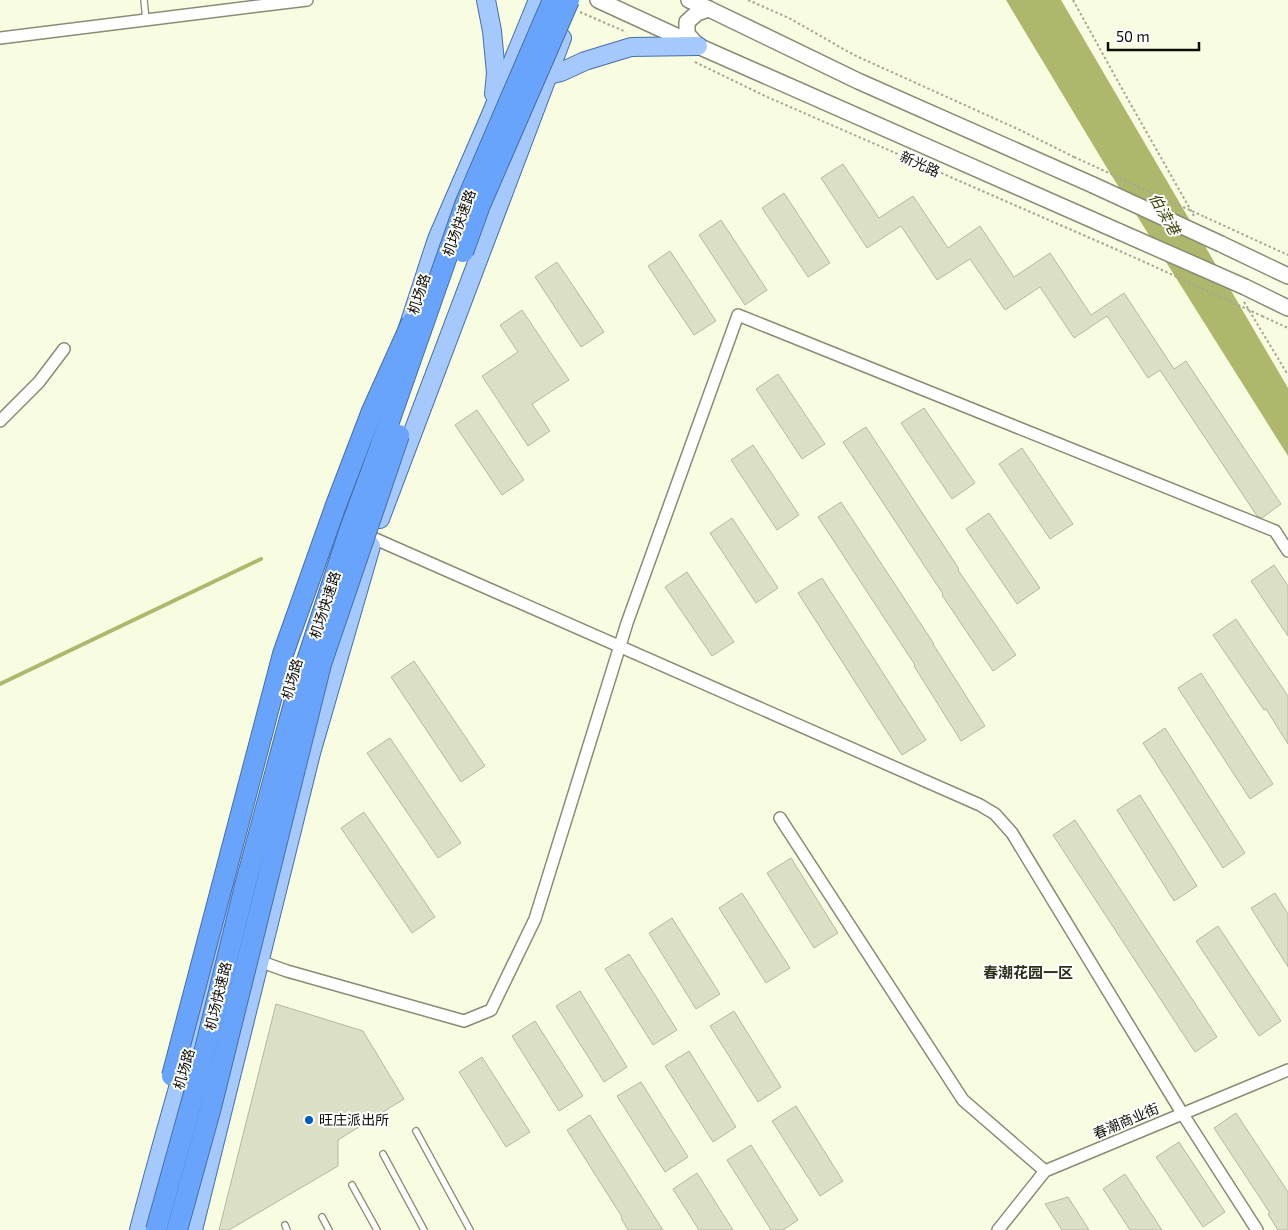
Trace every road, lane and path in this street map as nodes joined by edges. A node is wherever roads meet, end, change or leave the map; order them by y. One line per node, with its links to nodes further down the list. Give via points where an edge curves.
1 (144, 0): 12 (lane)
2 (307, 0): 12 (street)
3 (486, 0): 17 (main road, via 496,73)
4 (538, 0): 17 (main road, 机场路)
5 (553, 0): 18 (highway, 机场快速路, bridge)
6 (598, 0): 15 (main road, 新光路)
7 (689, 0): 11 (main road)
8 (748, 0): 20 (path, bridge, via 789,18 854,56)
9 (1073, 0): 19 (path)
10 (573, 3): 13 (path); 16 (main road); 45 (highway, 机场快速路, bridge, via 480,205 321,664 211,1107)
11 (709, 9): 15 (main road, via 697,13 687,22); 21 (main road, bridge, via 858,81)
12 (146, 20): 14 (street)
13 (630, 33)
14 (0, 38)
15 (693, 52): 16 (main road, via 631,47); 22 (main road, 新光路, bridge, via 1120,232); 24 (path, 新光路, bridge, via 765,96)
16 (548, 75): 29 (main road)
17 (492, 112): 28 (main road, 机场路, via 437,240)
18 (466, 202): 35 (highway, bridge, via 372,411 283,654); 44 (highway, 机场快速路, bridge, via 348,532 298,685)
19 (1198, 223)
20 (1288, 255)
21 (1288, 276)
22 (1243, 293): 23 (main road, 新光路); 26 (path)
23 (1288, 308)
24 (1288, 328)
25 (64, 349): 27 (street, via 39,382)
26 (1288, 375)
27 (0, 421)
28 (342, 525): 29 (street); 40 (main road, 机场路, via 293,674)
29 (373, 538): 31 (street); 33 (main road, via 311,753)
30 (1288, 551): 31 (street, via 1275,531 738,315)
31 (620, 647): 33 (street, via 535,919 491,1010 464,1021); 36 (street, via 995,814 1012,833)
32 (780, 818): 39 (street, via 963,1100)
33 (260, 961): 46 (main road)
34 (1288, 1070): 36 (street, 春潮商业街)
35 (172, 1076): 40 (main road)
36 (1182, 1114): 39 (street, 春潮商业街); 52 (street)
37 (416, 1132): 50 (lane)
38 (383, 1154): 49 (lane)
39 (1045, 1171): 51 (street, 春潮商业街)
40 (152, 1178): 43 (main road, 机场路)
41 (352, 1185): 48 (lane)
42 (322, 1217): 47 (lane)
43 (139, 1230)
44 (156, 1230)
45 (177, 1230)
46 (193, 1230)
47 (329, 1230)
48 (376, 1230)
49 (424, 1230)
50 (469, 1230)
51 (998, 1230)
52 (1257, 1230)

